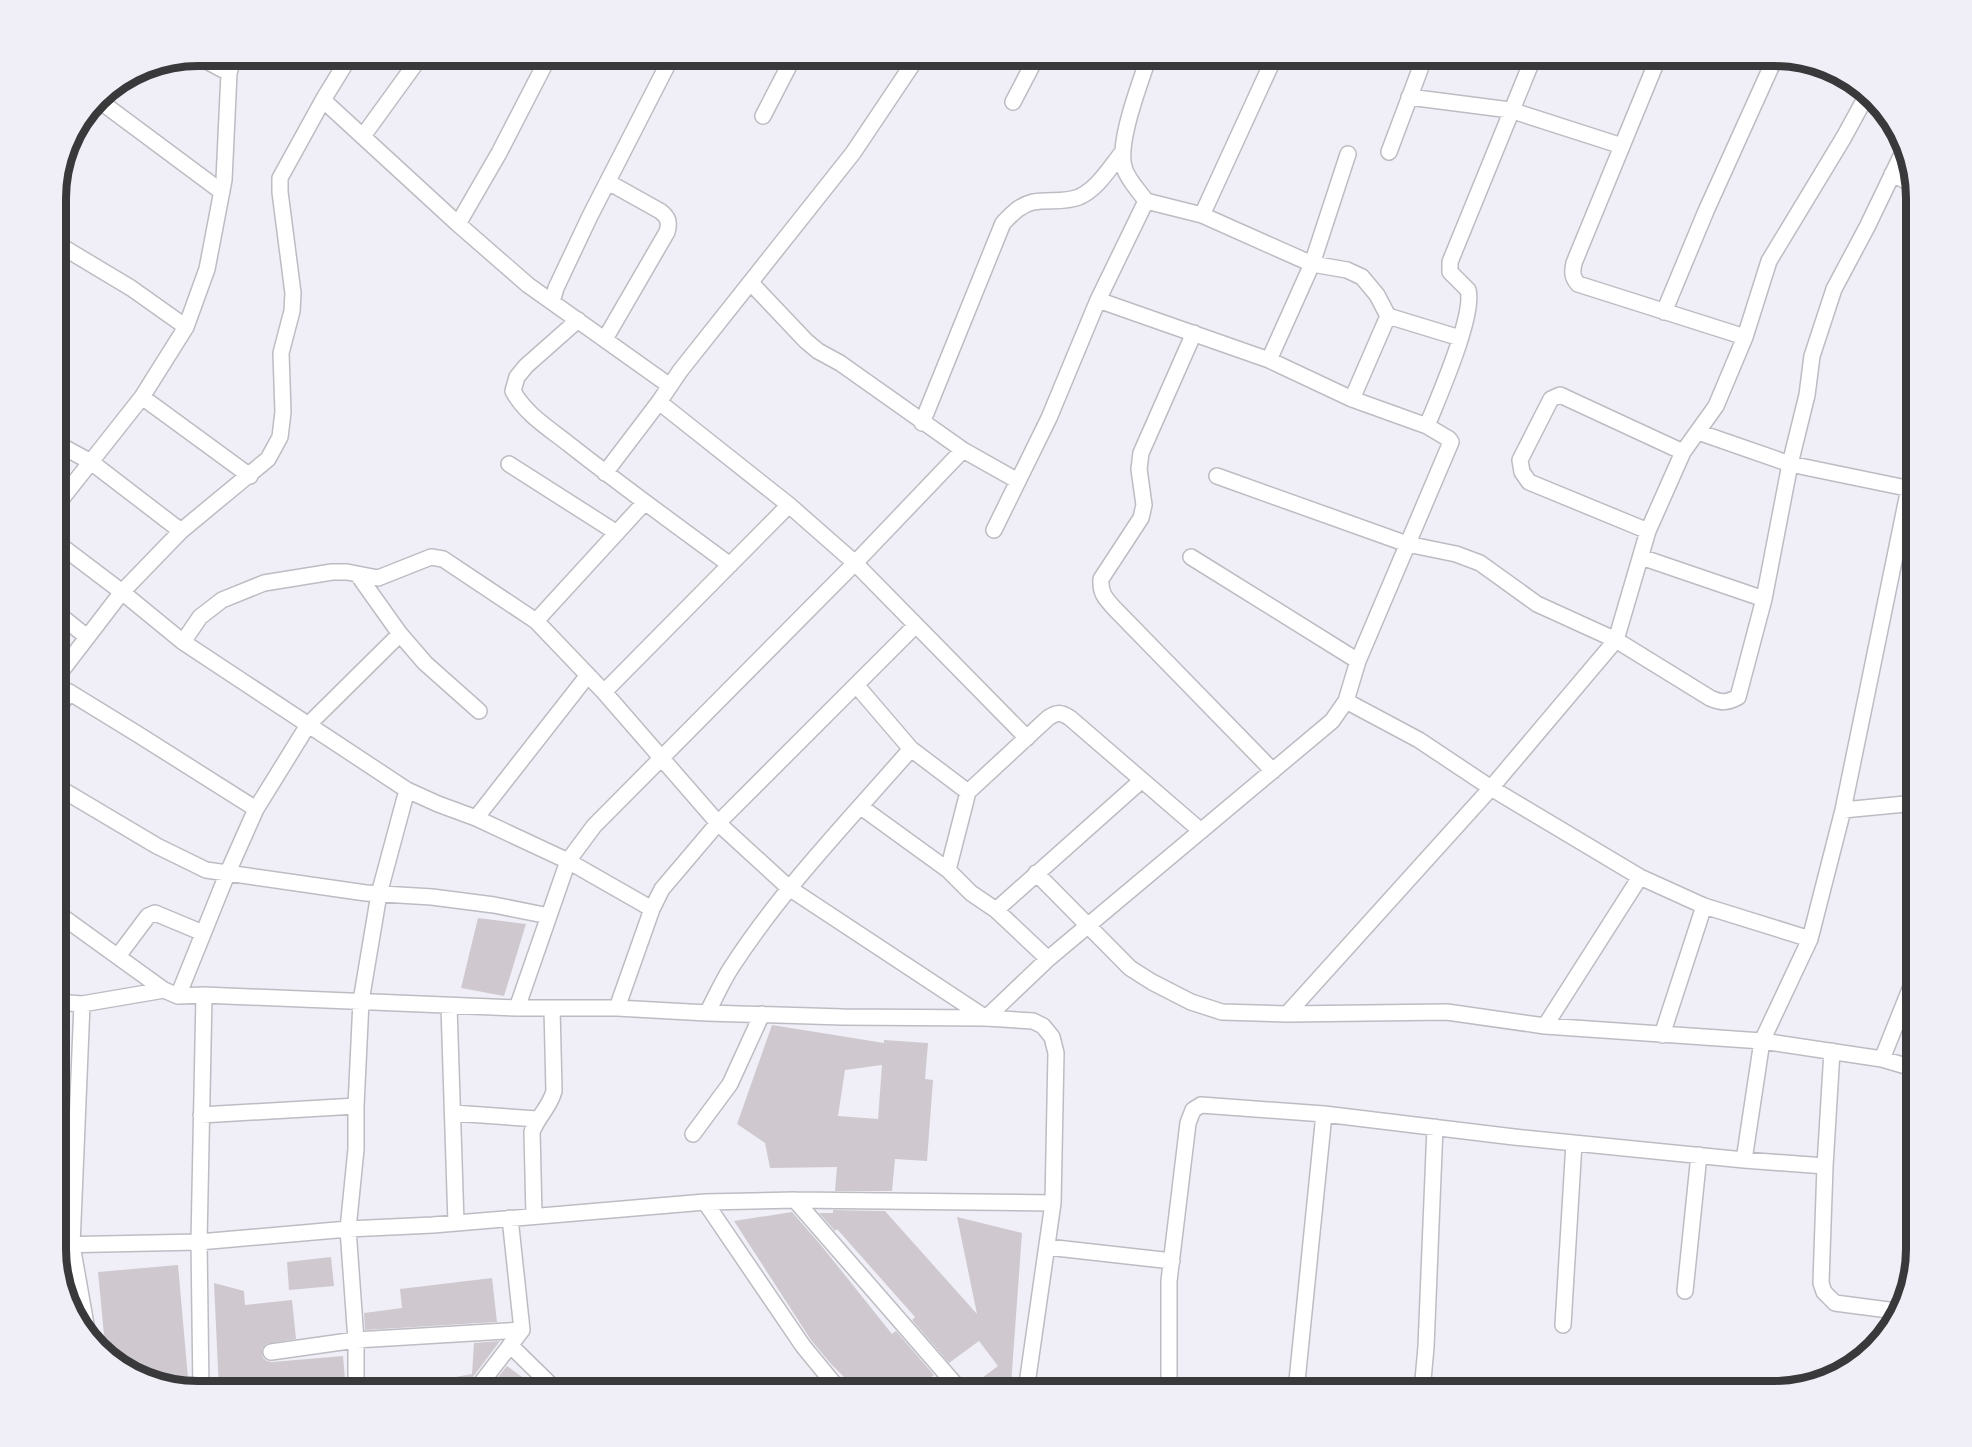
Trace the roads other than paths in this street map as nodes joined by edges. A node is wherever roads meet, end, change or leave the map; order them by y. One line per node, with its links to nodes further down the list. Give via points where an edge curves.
1 (216, 66): 16 (street)
2 (231, 66): 16 (street)
3 (344, 66): 18 (street)
4 (414, 66): 24 (street)
5 (544, 66): 36 (street)
6 (667, 66): 32 (street)
7 (789, 66): 23 (street)
8 (911, 66): 39 (street, via 854,153)
9 (1032, 66): 20 (street)
10 (1146, 66): 27 (street)
11 (1270, 66): 35 (street)
12 (1421, 66): 17 (street)
13 (1530, 66): 22 (street)
14 (1655, 66): 25 (street)
15 (1771, 66): 42 (street)
16 (229, 73): 33 (street)
17 (1409, 97): 22 (street); 26 (street)
18 (323, 100): 24 (street); 65 (street, via 280,178 293,293 281,353 283,412 280,437 268,459)
19 (1863, 101): 47 (street, via 1768,261)
20 (1013, 102)
21 (105, 105): 33 (street)
22 (1510, 110): 25 (street); 48 (street, via 1450,262 1450,272 1470,296)
23 (763, 116)
24 (363, 136): 36 (street)
25 (1622, 146): 42 (street, via 1572,272 1578,284)
26 (1389, 152)
27 (1121, 154): 34 (street, via 1125,170); 55 (street, via 1092,189 1078,197 1034,202 1017,209 1003,223)
28 (1348, 154): 38 (street)
29 (1900, 158): 30 (street)
30 (1892, 174): 31 (street); 63 (street, via 1834,289 1812,356)
31 (1905, 181)
32 (608, 182): 41 (street); 49 (street, via 660,210 669,224)
33 (222, 192): 45 (street, via 207,269)
34 (1146, 201): 35 (street); 40 (street)
35 (1202, 215): 38 (street)
36 (458, 224): 41 (street)
37 (66, 251): 45 (street, via 131,288)
38 (1312, 264): 43 (street, via 1347,270 1362,277); 50 (street)
39 (751, 283): 51 (street); 55 (street, via 812,346)
40 (1098, 300): 46 (street); 67 (street)
41 (552, 302): 44 (street)
42 (1664, 312): 47 (street)
43 (1388, 316): 48 (street); 53 (street)
44 (578, 320): 49 (street); 64 (street, via 526,366 516,377 513,391 532,414)
45 (186, 327): 52 (street)
46 (1194, 333): 50 (street); 105 (street, via 1141,453 1141,518 1101,579 1101,589 1109,603)
47 (1745, 337): 57 (street, via 1716,406)
48 (1460, 338): 56 (street)
49 (605, 339): 51 (street)
50 (1269, 360): 53 (street)
51 (670, 386): 54 (street)
52 (142, 397): 61 (street); 65 (street)
53 (1352, 399): 56 (street)
54 (659, 402): 64 (street); 71 (street)
55 (922, 423): 59 (street)
56 (1427, 426): 77 (street, via 1451,442)
57 (1698, 432): 60 (street); 63 (street)
58 (66, 448): 61 (street)
59 (963, 450): 67 (street); 81 (street)
60 (1683, 452): 75 (street); 75 (street, via 1560,395 1551,399 1520,460 1529,482)
61 (91, 462): 69 (street); 74 (street)
62 (509, 464): 76 (street)
63 (1790, 464): 68 (street); 85 (street)
64 (605, 473): 70 (street)
65 (250, 476): 74 (street)
66 (1217, 476): 77 (street)
67 (1018, 481): 73 (street)
68 (1906, 488)
69 (66, 493)
70 (645, 502): 76 (street); 82 (street)
71 (789, 505): 81 (street); 82 (street)
72 (1906, 521): 114 (street)
73 (994, 530)
74 (181, 531): 84 (street)
75 (1648, 531): 80 (street)
76 (617, 533): 87 (street)
77 (1407, 544): 91 (street, via 1456,554 1480,564 1538,604); 93 (street)
78 (66, 550): 84 (street)
79 (1191, 557): 93 (street)
80 (1641, 557): 85 (street); 91 (street)
81 (855, 563): 88 (street); 104 (street)
82 (730, 565): 98 (street)
83 (358, 575): 87 (street, via 378,578 431,557 443,559); 89 (street); 92 (street, via 332,572 264,583 222,600 200,617)
84 (122, 592): 90 (street); 92 (street)
85 (1764, 599): 91 (street, via 1738,697 1729,702 1710,698)
86 (66, 620): 90 (street)
87 (536, 621): 95 (street)
88 (916, 625): 96 (street); 102 (street)
89 (400, 634): 100 (street, via 425,663); 101 (street)
90 (87, 638): 94 (street)
91 (1616, 640): 107 (street)
92 (183, 642): 101 (street)
93 (1358, 661): 99 (street)
94 (66, 665)
95 (588, 675): 98 (street); 115 (street)
96 (857, 686): 103 (street); 116 (street)
97 (66, 692): 113 (street)
98 (604, 692): 104 (street)
99 (1346, 701): 105 (street, via 1332,721); 107 (street, via 1427,746)
100 (479, 711)
101 (308, 725): 108 (street); 113 (street)
102 (1027, 738): 106 (street, via 1048,718 1062,713); 110 (street)
103 (911, 749): 110 (street); 112 (street)
104 (662, 758): 116 (street); 118 (street, via 594,826)
105 (1273, 771): 117 (street)
106 (1142, 780): 117 (street); 121 (street)
107 (1491, 788): 122 (street); 147 (street)
108 (408, 790): 115 (street); 124 (street)
109 (66, 792): 120 (street, via 157,846 206,870)
110 (968, 792): 119 (street)
111 (1906, 804): 114 (street)
112 (861, 807): 119 (street); 123 (street)
113 (256, 809): 120 (street)
114 (1843, 810): 132 (street)
115 (476, 818): 118 (street)
116 (718, 823): 123 (street); 126 (street, via 662,889)
117 (1202, 831): 130 (street)
118 (568, 861): 126 (street); 128 (street)
119 (948, 870): 127 (street)
120 (228, 872): 124 (street); 131 (street)
121 (1036, 873): 127 (street); 130 (street)
122 (1640, 876): 125 (street); 149 (street)
123 (789, 888): 145 (street, via 729,971); 148 (street)
124 (379, 894): 128 (street, via 494,905); 138 (street)
125 (1704, 906): 132 (street); 150 (street)
126 (652, 909): 144 (street)
127 (996, 910): 134 (street)
128 (549, 916): 142 (street)
129 (66, 919): 133 (street)
130 (1089, 925): 134 (street); 147 (street, via 1130,968 1191,1002 1222,1012)
131 (203, 933): 133 (street, via 155,913 148,916); 135 (street)
132 (1810, 939): 151 (street)
133 (118, 956): 135 (street)
134 (1048, 959): 148 (street)
135 (171, 993): 136 (street); 140 (street)
136 (204, 995): 138 (street); 158 (street)
137 (1906, 1000): 153 (street)
138 (361, 1001): 141 (street); 155 (street)
139 (66, 1003): 140 (street)
140 (82, 1004): 175 (street)
141 (449, 1006): 142 (street); 156 (street)
142 (517, 1008): 143 (street)
143 (552, 1008): 144 (street); 159 (street, via 554,1091 551,1103)
144 (617, 1008): 145 (street)
145 (707, 1013): 146 (street)
146 (762, 1014): 148 (street); 161 (street, via 730,1084)
147 (1287, 1014): 149 (street, via 1447,1012)
148 (986, 1018): 168 (street, via 1033,1021 1052,1037 1056,1053)
149 (1545, 1026): 150 (street)
150 (1662, 1035): 151 (street)
151 (1762, 1041): 152 (street); 164 (street)
152 (1832, 1051): 153 (street); 165 (street)
153 (1881, 1059): 154 (street)
154 (1906, 1066)
155 (356, 1106): 158 (street); 172 (street)
156 (453, 1113): 159 (street); 171 (street)
157 (1324, 1114): 160 (street); 177 (street, via 1201,1105 1193,1110 1188,1123); 194 (street)
158 (201, 1115): 173 (street)
159 (537, 1119): 169 (street, via 532,1132)
160 (1435, 1127): 162 (street); 195 (street)
161 (693, 1134)
162 (1574, 1143): 163 (street); 181 (street)
163 (1699, 1155): 164 (street); 178 (street)
164 (1744, 1160): 165 (street)
165 (1825, 1166): 179 (street, via 1821,1283 1824,1292 1835,1303)
166 (795, 1200): 167 (street); 168 (street); 191 (street)
167 (705, 1202): 169 (street); 190 (street)
168 (1053, 1203): 176 (street)
169 (534, 1216): 170 (street)
170 (510, 1218): 171 (street); 182 (street)
171 (456, 1223): 172 (street)
172 (348, 1228): 173 (street); 183 (street)
173 (199, 1242): 175 (street); 186 (street)
174 (66, 1245): 175 (street)
175 (72, 1245): 180 (street)
176 (1047, 1247): 177 (street); 192 (street)
177 (1172, 1262): 193 (street)
178 (1685, 1291)
179 (1891, 1310)
180 (84, 1316)
181 (1563, 1325)
182 (522, 1330): 183 (street); 184 (street)
183 (356, 1340): 185 (street); 187 (street)
184 (510, 1345): 188 (street); 189 (street)
185 (271, 1352)
186 (201, 1381)
187 (356, 1381)
188 (484, 1381)
189 (546, 1381)
190 (831, 1381)
191 (951, 1381)
192 (1028, 1381)
193 (1169, 1381)
194 (1297, 1381)
195 (1423, 1381)

